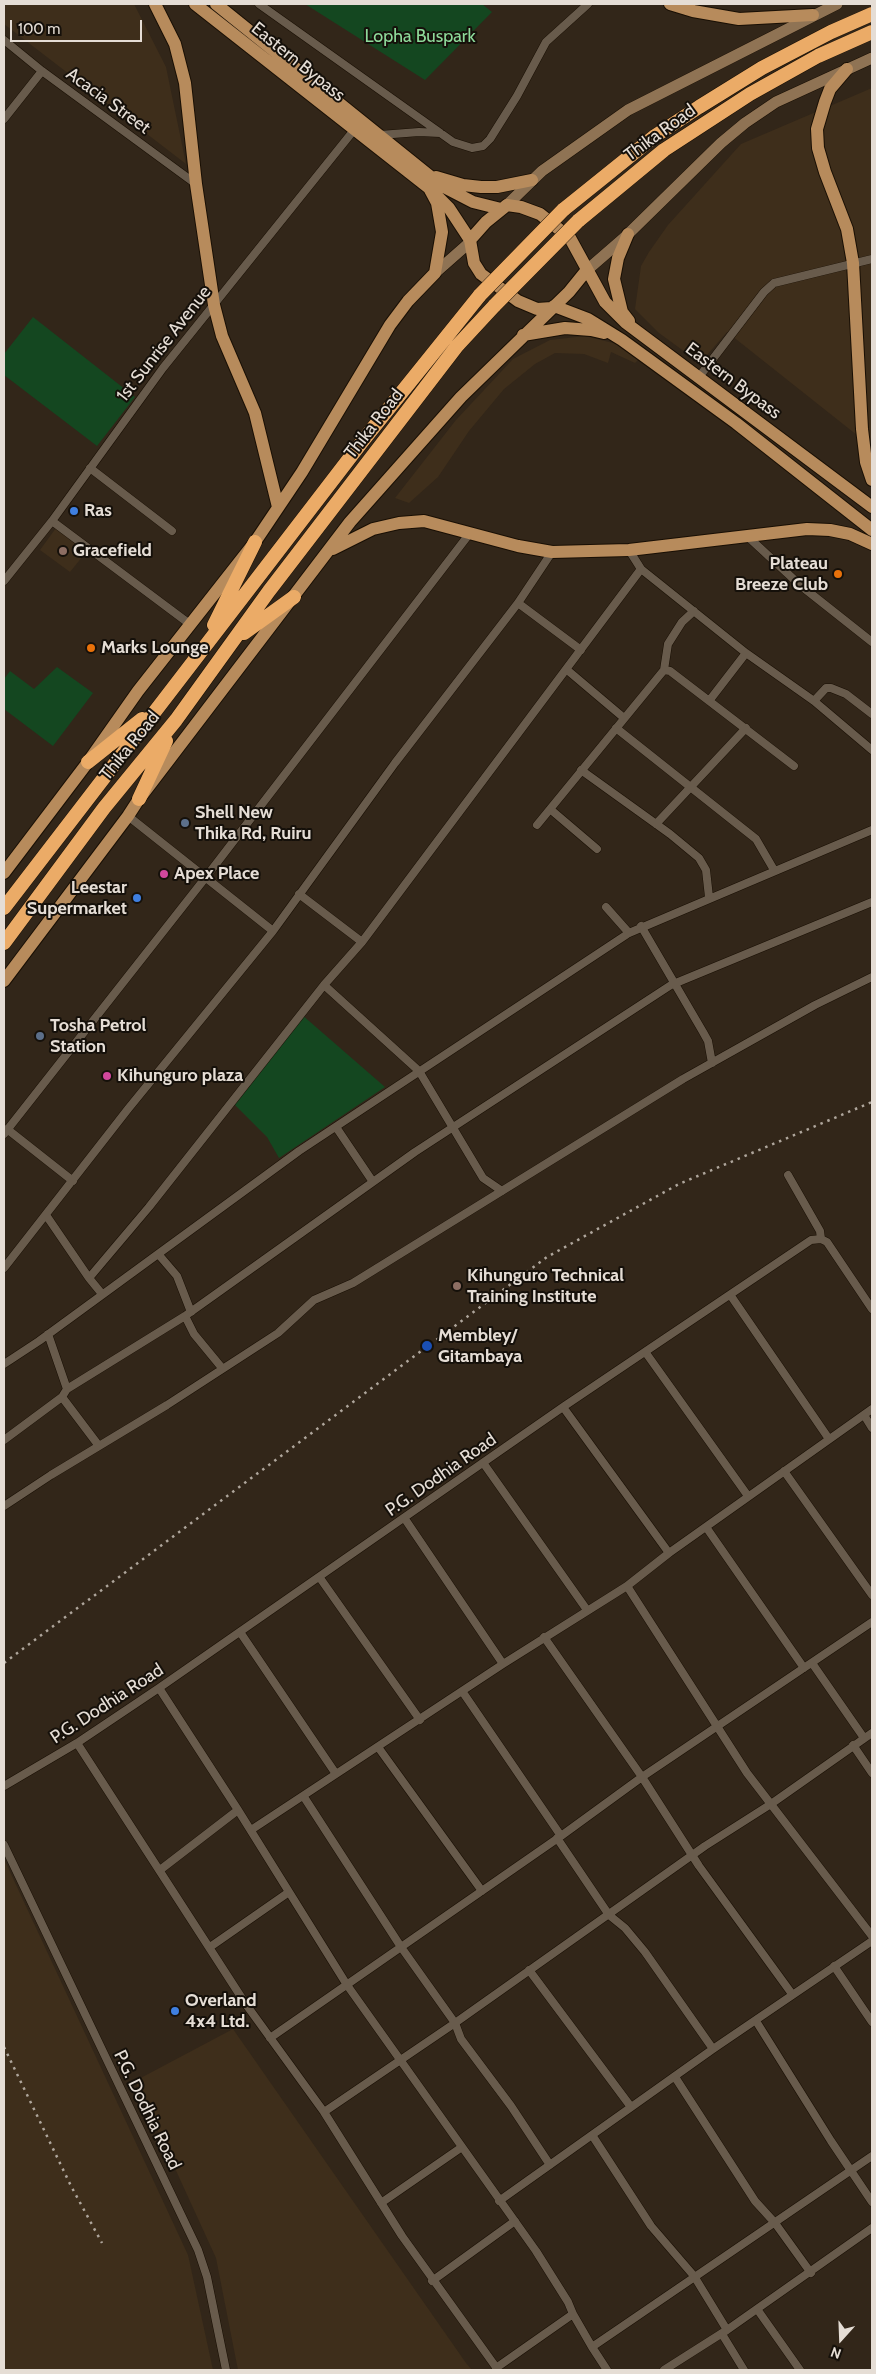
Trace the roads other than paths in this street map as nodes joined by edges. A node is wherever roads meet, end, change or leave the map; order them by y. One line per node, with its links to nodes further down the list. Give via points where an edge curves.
1 (155, 4): 21 (main road, via 175,44 185,83)
2 (195, 4): 16 (main road, Eastern Bypass, via 280,68)
3 (216, 4): 18 (main road, Eastern Bypass)
4 (259, 4): 17 (street)
5 (588, 4): 17 (street, via 546,42 487,143 467,148)
6 (670, 4): 9 (main road, via 739,19)
7 (837, 4): 9 (main road)
8 (872, 14): 58 (highway, Thika Road, bridge, via 779,59 699,107 655,136 563,210 480,295)
9 (813, 15): 20 (main road, via 628,110)
10 (872, 32): 56 (highway, Thika Road, bridge, via 818,56 742,99 664,150 578,221 527,270 458,346 269,591)
11 (4, 40): 14 (street, Acacia Street)
12 (872, 58): 13 (main road)
13 (847, 69): 24 (main road, via 776,102 745,123); 27 (main road, via 830,89 824,102 818,148 847,229)
14 (42, 71): 15 (street); 21 (street, Acacia Street)
15 (4, 119)
16 (354, 130): 22 (main road, Eastern Bypass); 30 (street, 1st Sunrise Avenue)
17 (440, 133): 18 (street)
18 (380, 135): 19 (main road, Eastern Bypass)
19 (426, 174): 20 (main road, via 481,187); 23 (main road, Eastern Bypass, via 461,197)
20 (532, 180): 23 (main road)
21 (196, 184): 30 (main road)
22 (430, 188): 25 (main road, Eastern Bypass, via 449,208); 29 (main road, via 437,202 442,232)
23 (504, 207): 25 (main road); 28 (main road, via 521,207 540,214 570,238)
24 (628, 234): 28 (main road); 32 (main road, via 615,267 615,286 622,312)
25 (469, 242): 29 (main road, Thika Road); 31 (main road, via 474,263 481,274 529,307 544,310)
26 (872, 259): 27 (street)
27 (854, 263): 35 (street, via 774,283); 37 (main road, via 862,429)
28 (586, 271): 31 (main road); 32 (main road, Eastern Bypass, via 605,302)
29 (435, 273): 38 (main road, Thika Road, via 390,325 302,472)
30 (214, 305): 36 (street, 1st Sunrise Avenue, via 162,368); 38 (main road, via 222,336 255,413)
31 (553, 307): 33 (main road); 34 (main road, Eastern Bypass, via 588,319)
32 (637, 331): 35 (main road, Eastern Bypass)
33 (523, 335): 34 (main road, via 578,328); 48 (main road, via 425,436)
34 (617, 337): 41 (main road, Eastern Bypass, via 709,403)
35 (699, 377): 39 (main road, Eastern Bypass)
36 (90, 468): 40 (street, 1st Sunrise Avenue); 42 (street)
37 (872, 480)
38 (278, 506): 45 (main road, Thika Road)
39 (872, 507)
40 (52, 521): 51 (street, 1st Sunrise Avenue); 55 (street)
41 (872, 530)
42 (172, 531)
43 (470, 533): 48 (main road, via 424,522 399,523 361,533); 49 (main road); 85 (street)
44 (746, 535): 46 (main road, via 830,530 850,534); 47 (main road); 57 (street, via 800,585)
45 (255, 542): 55 (main road, Thika Road); 58 (highway)
46 (872, 544)
47 (629, 550): 49 (main road); 50 (street)
48 (329, 551): 52 (main road)
49 (552, 552): 53 (street)
50 (641, 570): 54 (street); 59 (street)
51 (4, 581)
52 (294, 597): 56 (highway); 76 (main road)
53 (518, 603): 59 (street); 86 (street)
54 (694, 611): 60 (street); 62 (street, via 682,622 668,644)
55 (192, 625): 72 (main road, Thika Road, via 138,691)
56 (236, 639): 68 (highway, Thika Road)
57 (872, 642)
58 (205, 646): 65 (highway, Thika Road)
59 (580, 650): 61 (street)
60 (746, 653): 63 (street); 64 (street)
61 (566, 670): 67 (street); 94 (street)
62 (664, 670): 63 (street, via 670,671); 67 (street)
63 (709, 701): 70 (street)
64 (814, 701): 66 (street, via 826,688 831,688 846,694); 71 (street)
65 (159, 706): 72 (highway); 90 (highway, Thika Road)
66 (872, 714)
67 (624, 718): 69 (street)
68 (176, 720): 76 (highway); 95 (highway, Thika Road, via 104,808)
69 (616, 728): 74 (street); 75 (street)
70 (746, 728): 73 (street); 75 (street)
71 (872, 750)
72 (88, 762): 84 (main road, Thika Road)
73 (794, 766)
74 (581, 770): 77 (street); 79 (street)
75 (691, 787): 79 (street); 83 (street, via 756,839)
76 (139, 799): 78 (main road)
77 (550, 809): 80 (street); 82 (street)
78 (128, 816): 85 (street); 97 (main road)
79 (656, 824): 87 (street, via 699,858 706,870)
80 (537, 825)
81 (872, 830): 83 (street)
82 (597, 849)
83 (774, 870): 87 (street)
84 (4, 873)
85 (206, 877): 92 (street); 104 (street)
86 (299, 894): 92 (street); 94 (street)
87 (709, 898): 91 (street)
88 (872, 902): 98 (street)
89 (606, 907): 93 (street)
90 (4, 908)
91 (641, 926): 93 (street); 98 (street)
92 (273, 931): 106 (street)
93 (629, 932): 101 (street)
94 (362, 942): 99 (street)
95 (4, 943)
96 (872, 977): 100 (street)
97 (4, 981)
98 (674, 984): 100 (street, via 708,1041); 103 (street)
99 (324, 985): 101 (street); 113 (street)
100 (712, 1063): 108 (street, via 633,1108)
101 (419, 1071): 102 (street); 103 (street)
102 (336, 1127): 107 (street); 111 (street, via 250,1185)
103 (452, 1128): 107 (street); 108 (street, via 483,1178)
104 (6, 1132): 106 (street)
105 (788, 1174): 110 (street, via 820,1231)
106 (72, 1181): 109 (street)
107 (373, 1182): 117 (street)
108 (502, 1191): 121 (street, via 353,1283 314,1300 278,1332)
109 (46, 1215): 112 (street); 113 (street)
110 (820, 1239): 115 (street, P.G. Dodhia Road, via 811,1240); 116 (street, via 827,1242)
111 (159, 1255): 114 (street); 117 (street, via 177,1276)
112 (4, 1268)
113 (89, 1278): 114 (street)
114 (102, 1294): 118 (street)
115 (731, 1296): 119 (street, P.G. Dodhia Road); 128 (street)
116 (872, 1309)
117 (188, 1314): 121 (street, via 194,1334); 122 (street)
118 (48, 1334): 120 (street); 122 (street)
119 (646, 1353): 124 (street, P.G. Dodhia Road); 133 (street)
120 (4, 1364)
121 (222, 1368): 130 (street)
122 (67, 1389): 123 (street)
123 (62, 1397): 129 (street); 130 (street)
124 (563, 1407): 131 (street, P.G. Dodhia Road); 137 (street)
125 (872, 1409): 126 (street)
126 (864, 1415): 127 (street); 128 (street)
127 (872, 1428)
128 (829, 1439): 132 (street)
129 (4, 1440)
130 (98, 1446): 134 (street)
131 (484, 1464): 135 (street, P.G. Dodhia Road); 141 (street)
132 (784, 1471): 133 (street); 140 (street)
133 (748, 1496): 136 (street)
134 (4, 1506)
135 (405, 1519): 138 (street, P.G. Dodhia Road); 145 (street)
136 (706, 1527): 137 (street); 147 (street)
137 (668, 1554): 139 (street)
138 (320, 1578): 143 (street, P.G. Dodhia Road); 150 (street)
139 (627, 1586): 141 (street); 151 (street)
140 (872, 1595)
141 (587, 1610): 144 (street)
142 (872, 1622): 146 (street)
143 (240, 1632): 148 (street, P.G. Dodhia Road); 157 (street)
144 (544, 1638): 145 (street); 159 (street)
145 (503, 1664): 149 (street)
146 (812, 1664): 147 (street); 153 (street)
147 (804, 1668): 151 (street)
148 (159, 1688): 154 (street, P.G. Dodhia Road); 163 (street)
149 (462, 1691): 150 (street); 165 (street)
150 (420, 1720): 156 (street)
151 (718, 1727): 159 (street); 162 (street)
152 (872, 1733): 153 (street)
153 (864, 1738): 155 (street)
154 (77, 1743): 160 (street, P.G. Dodhia Road); 168 (street)
155 (853, 1746): 158 (street); 162 (street)
156 (378, 1747): 157 (street); 169 (street)
157 (336, 1774): 161 (street)
158 (872, 1774)
159 (642, 1777): 165 (street); 167 (street)
160 (4, 1786)
161 (304, 1797): 164 (street); 175 (street)
162 (771, 1804): 167 (street); 172 (street)
163 (238, 1810): 164 (street); 168 (street)
164 (251, 1830): 170 (street)
165 (559, 1837): 169 (street); 171 (street)
166 (4, 1845): 208 (street, P.G. Dodhia Road, via 198,2250)
167 (693, 1855): 171 (street); 179 (street)
168 (160, 1870): 174 (street)
169 (482, 1891): 175 (street)
170 (289, 1892): 174 (street); 178 (street)
171 (610, 1915): 177 (street); 184 (street, via 645,1952)
172 (872, 1936)
173 (872, 1941): 176 (street)
174 (210, 1947): 183 (street)
175 (402, 1947): 178 (street); 182 (street)
176 (834, 1966): 179 (street); 181 (street)
177 (529, 1970): 182 (street); 187 (street)
178 (347, 1985): 183 (street); 185 (street)
179 (792, 1994): 180 (street)
180 (756, 2021): 184 (street); 193 (street)
181 (872, 2022)
182 (455, 2023): 185 (street); 192 (street, via 461,2039)
183 (270, 2038): 188 (street)
184 (713, 2049): 186 (street)
185 (401, 2059): 188 (street); 190 (street)
186 (674, 2078): 187 (street); 198 (street)
187 (632, 2107): 189 (street)
188 (324, 2112): 196 (street)
189 (592, 2135): 192 (street); 201 (street, via 651,2226)
190 (462, 2147): 194 (street); 196 (street)
191 (872, 2156): 193 (street)
192 (550, 2165): 194 (street)
193 (850, 2170): 195 (street); 198 (street)
194 (499, 2201): 197 (street)
195 (872, 2202)
196 (381, 2203): 202 (street)
197 (514, 2221): 202 (street); 204 (street, via 561,2288)
198 (774, 2223): 200 (street); 201 (street)
199 (872, 2228): 200 (street)
200 (811, 2273): 203 (street)
201 (694, 2276): 205 (street); 206 (street)
202 (432, 2281): 207 (street)
203 (758, 2309): 205 (street); 212 (street)
204 (573, 2314): 206 (street); 207 (street)
205 (724, 2332): 210 (street); 211 (street)
206 (592, 2347): 209 (street)
207 (497, 2369)
208 (226, 2370)
209 (607, 2370)
210 (664, 2370)
211 (744, 2370)
212 (800, 2370)

